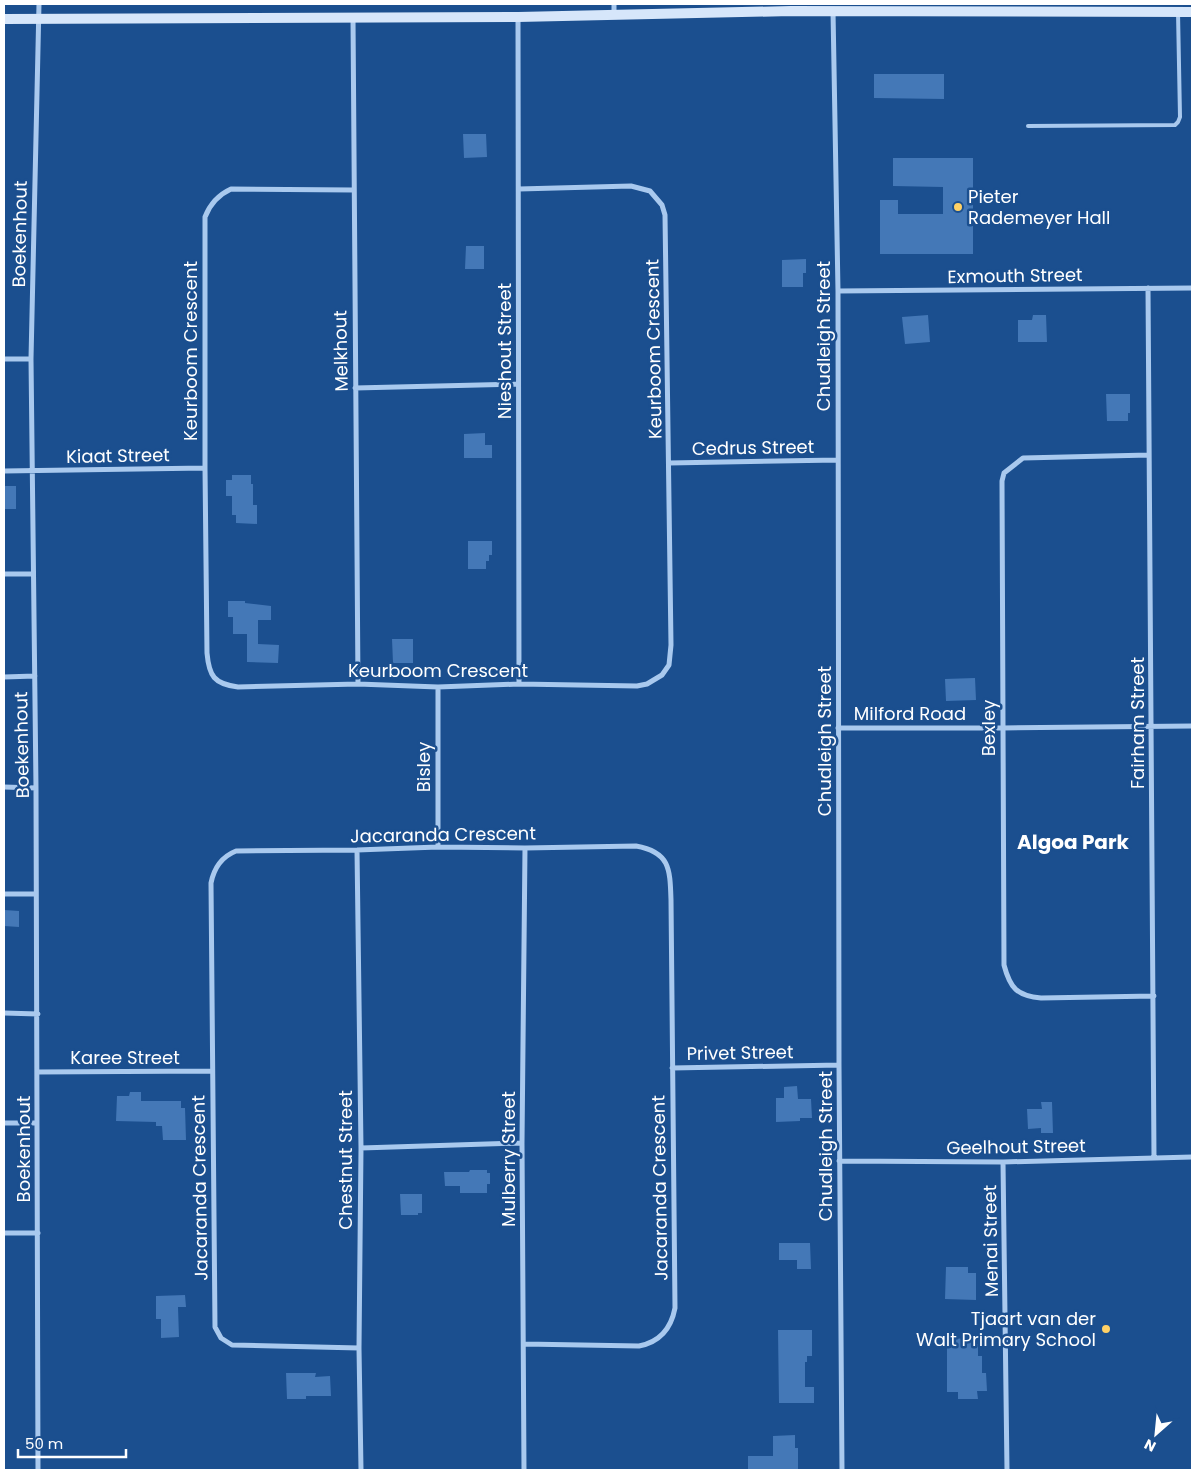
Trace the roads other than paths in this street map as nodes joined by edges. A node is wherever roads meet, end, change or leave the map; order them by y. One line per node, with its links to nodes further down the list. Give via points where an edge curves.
1 (39, 4): 10 (street, Boekenhout)
2 (790, 7): 3 (street); 4 (street)
3 (614, 9): 8 (street)
4 (833, 12): 5 (street); 16 (street, Chudleigh Street)
5 (1178, 12): 6 (street); 11 (lane, via 1180,117 1175,125)
6 (1192, 12)
7 (353, 18): 8 (street); 10 (street); 13 (street, Melkhout)
8 (518, 18): 12 (street, Nieshout Street)
9 (4, 19): 10 (street)
10 (39, 19): 18 (street, Boekenhout)
11 (1028, 126)
12 (519, 189): 19 (street, Nieshout Street); 23 (street, Keurboom Crescent, via 631,186 650,191 662,205 667,228)
13 (353, 190): 20 (street, Melkhout); 24 (street, Keurboom Crescent, via 231,189 209,206 205,218)
14 (1148, 288): 15 (street, Exmouth Street); 16 (street, Exmouth Street); 21 (street, Fairham Street)
15 (1192, 288)
16 (838, 291): 22 (street, Chudleigh Street)
17 (4, 359): 18 (street)
18 (31, 359): 26 (street, Boekenhout)
19 (518, 384): 20 (street); 32 (street, Nieshout Street)
20 (355, 388): 31 (street, Melkhout)
21 (1149, 455): 34 (street, Fairham Street); 37 (street, Bexley, via 1023,458 1004,473 1001,490)
22 (838, 460): 23 (street, Cedrus Street); 36 (street, Chudleigh Street)
23 (669, 463): 32 (street, Keurboom Crescent, via 671,645 667,670 656,680 637,686)
24 (205, 468): 26 (street, Kiaat Street); 31 (street, Keurboom Crescent, via 207,653 212,676 218,682 238,687)
25 (4, 471): 26 (street, Kiaat Street)
26 (33, 471): 28 (street, Boekenhout)
27 (4, 574): 28 (street)
28 (33, 574): 29 (street, Boekenhout)
29 (35, 676): 30 (street); 39 (street, Boekenhout)
30 (4, 677)
31 (358, 684): 33 (street, Keurboom Crescent)
32 (519, 684): 33 (street, Keurboom Crescent)
33 (438, 687): 40 (street, Bisley)
34 (1152, 726): 35 (street, Milford Road); 37 (street, Milford Road); 45 (street, Fairham Street)
35 (1192, 726)
36 (838, 728): 37 (street, Milford Road); 48 (street, Chudleigh Street)
37 (1003, 728): 45 (street, Bexley, via 1004,965 1007,977 1020,993 1028,997)
38 (4, 787): 39 (street)
39 (36, 788): 44 (street, Boekenhout)
40 (438, 847): 41 (street, Jacaranda Crescent); 42 (street, Jacaranda Crescent)
41 (525, 848): 49 (street, Jacaranda Crescent, via 636,846 661,855 670,874); 54 (street, Mulberry Street)
42 (357, 850): 50 (street, Jacaranda Crescent, via 236,851 226,855 218,864 211,884); 55 (street, Chestnut Street)
43 (4, 894): 44 (street)
44 (36, 894): 47 (street, Boekenhout)
45 (1154, 996): 56 (street, Fairham Street)
46 (4, 1013): 47 (street)
47 (38, 1014): 51 (street, Boekenhout)
48 (839, 1065): 49 (street, Privet Street); 58 (street, Chudleigh Street)
49 (672, 1068): 62 (street, Jacaranda Crescent, via 675,1308 669,1326 650,1344 639,1346)
50 (212, 1071): 51 (street, Karee Street); 63 (street, Jacaranda Crescent, via 217,1333 232,1345)
51 (37, 1072): 53 (street, Boekenhout)
52 (4, 1123): 53 (street)
53 (37, 1123): 61 (street, Boekenhout)
54 (522, 1143): 55 (street); 62 (street, Mulberry Street)
55 (361, 1148): 63 (street, Chestnut Street)
56 (1154, 1157): 57 (street, Geelhout Street); 59 (street, Geelhout Street)
57 (1192, 1157)
58 (840, 1161): 59 (street, Geelhout Street); 67 (street, Chudleigh Street)
59 (1004, 1162): 68 (street, Menai Street)
60 (4, 1232): 61 (street)
61 (38, 1233): 64 (street, Boekenhout)
62 (524, 1344): 66 (street, Mulberry Street)
63 (359, 1348): 65 (street, Chestnut Street)
64 (38, 1470)
65 (361, 1470)
66 (524, 1470)
67 (842, 1470)
68 (1008, 1470)

